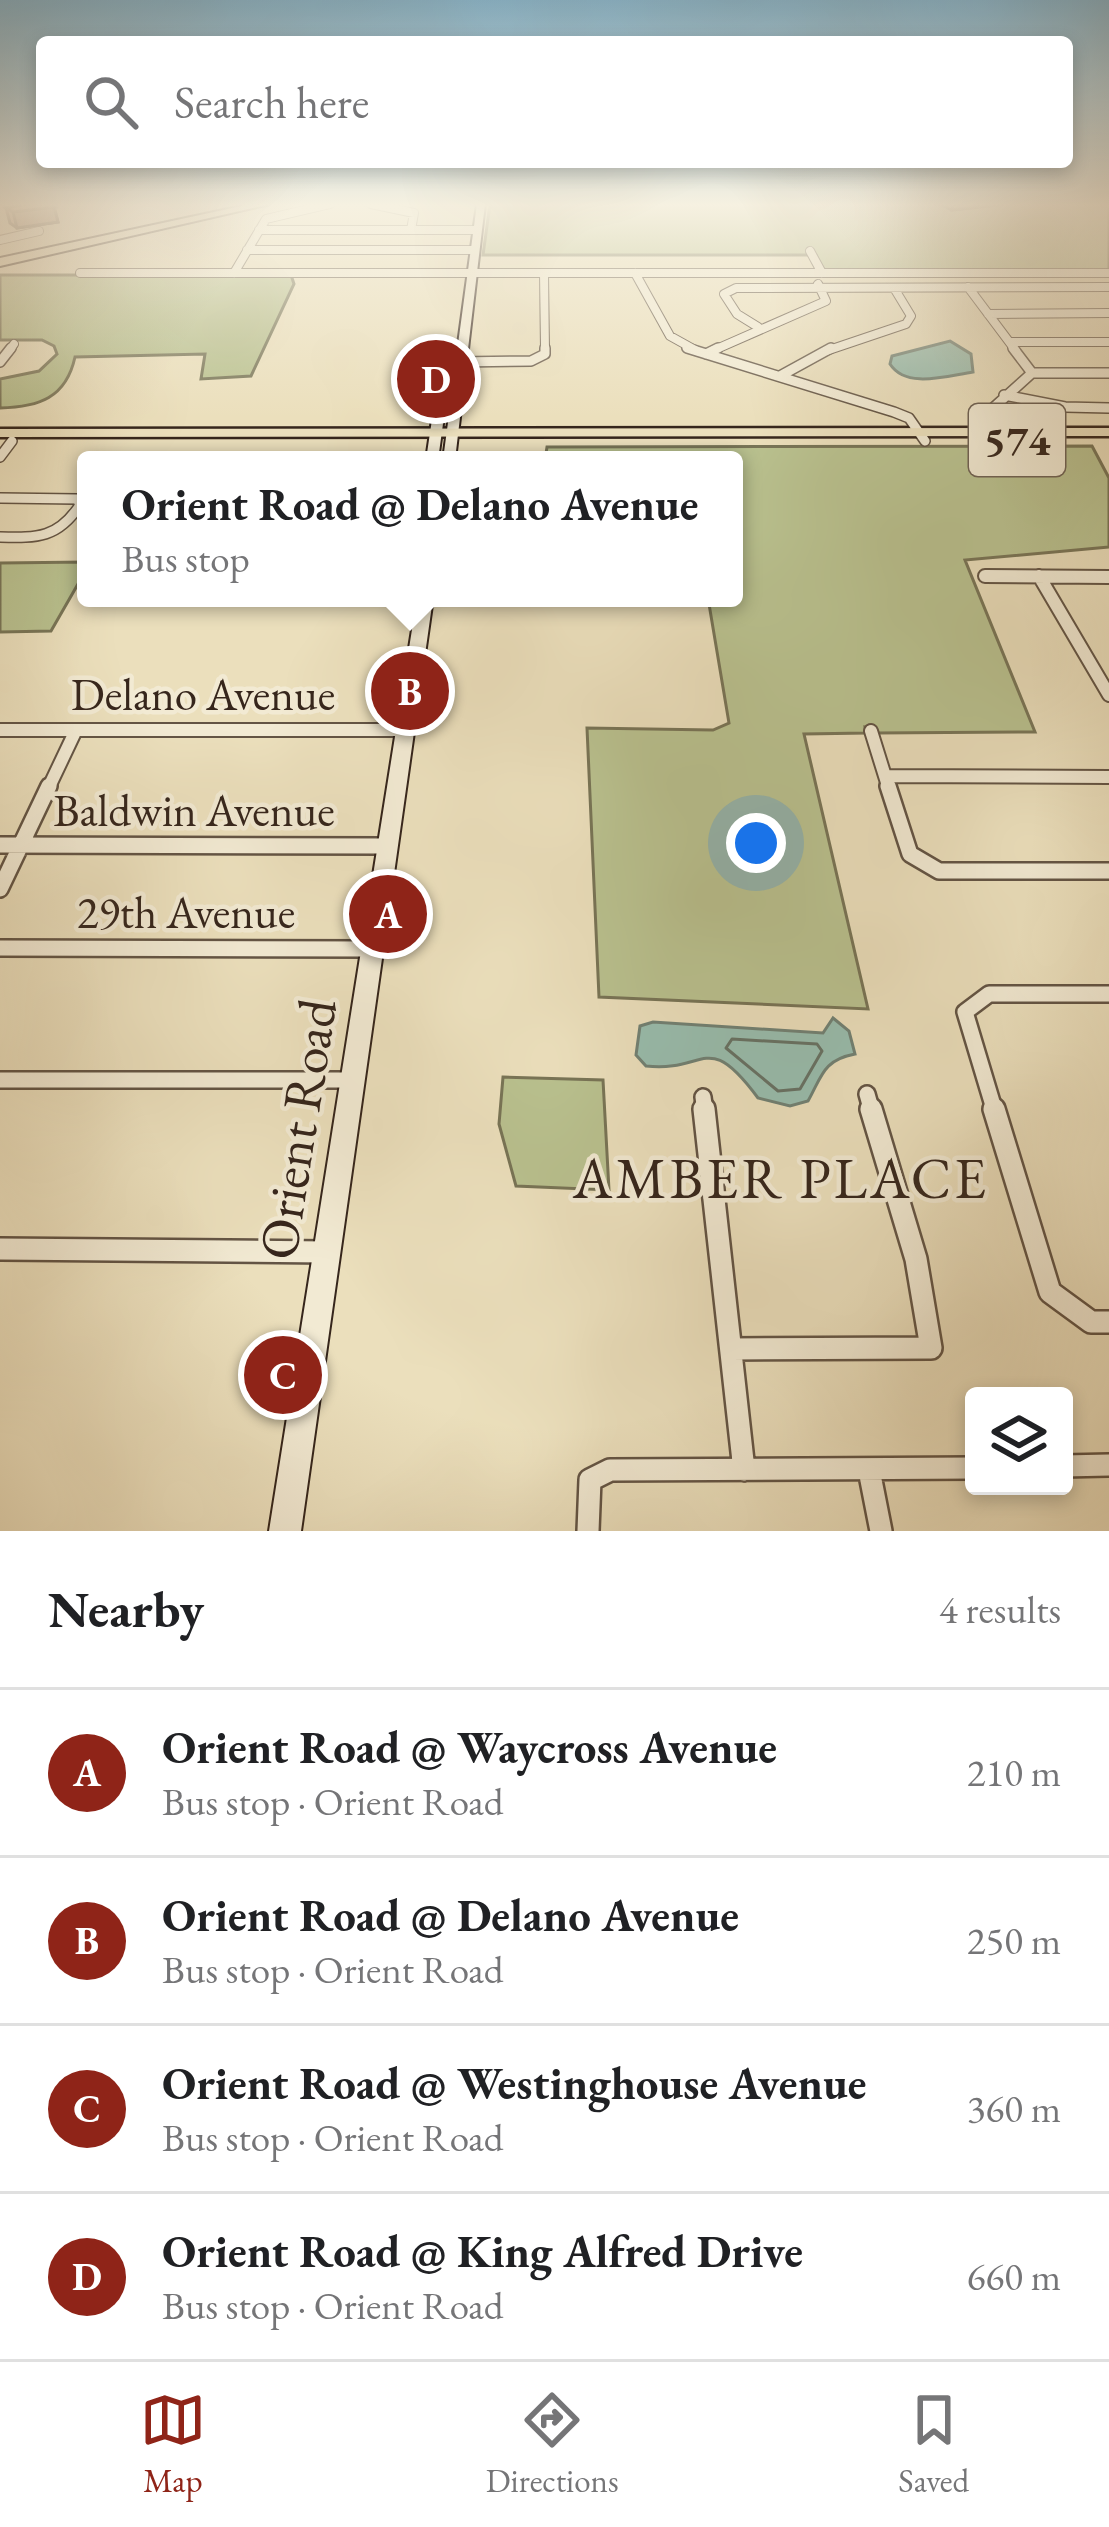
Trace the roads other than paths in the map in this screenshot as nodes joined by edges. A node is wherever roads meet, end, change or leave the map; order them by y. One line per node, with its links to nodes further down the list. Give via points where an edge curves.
1 (470, 275): 17 (street)
2 (544, 275): 17 (street, via 545,354)
3 (636, 275): 15 (street, via 670,336)
4 (817, 275): 7 (street)
5 (968, 287): 6 (street); 8 (street); 10 (street)
6 (1109, 287)
7 (820, 288): 8 (street); 11 (street, via 826,301 818,308); 11 (street, via 724,294)
8 (894, 288): 20 (street, via 911,316 906,324 833,347)
9 (1109, 313): 10 (street)
10 (988, 314): 12 (street)
11 (758, 327): 15 (street)
12 (1010, 342): 13 (street); 18 (street)
13 (1109, 342)
14 (14, 344): 16 (street)
15 (706, 354): 20 (street)
16 (1, 360)
17 (458, 362): 27 (street, via 446,372); 28 (street)
18 (1032, 373): 19 (street); 22 (street)
19 (1109, 373)
20 (780, 376): 23 (street)
21 (876, 392): 23 (street)
22 (1004, 394): 24 (street); 25 (street, via 993,408)
23 (862, 402): 29 (street, via 909,418)
24 (1109, 407)
25 (1007, 432): 26 (main road); 29 (main road)
26 (1107, 434): 29 (main road, 574)
27 (436, 436): 28 (main road, 574); 30 (main road, 574); 31 (street)
28 (454, 436): 29 (main road, 574); 32 (street)
29 (923, 436)
30 (4, 439): 33 (street)
31 (434, 451)
32 (451, 451)
33 (0, 457)
34 (0, 498): 35 (street)
35 (77, 499)
36 (77, 510): 37 (street, via 53,537)
37 (0, 537)
38 (985, 576): 39 (street)
39 (1039, 577): 40 (street); 42 (street)
40 (1109, 577)
41 (423, 607): 45 (street, Orient Road)
42 (1109, 695)
43 (0, 730): 44 (street, Delano Avenue)
44 (76, 730): 45 (street, Delano Avenue); 50 (street)
45 (405, 730): 51 (street, Orient Road)
46 (871, 731): 47 (street)
47 (885, 776): 48 (street); 52 (street, via 910,854 939,871)
48 (1109, 778)
49 (0, 845): 50 (street, Baldwin Avenue)
50 (21, 845): 51 (street, Baldwin Avenue); 53 (street)
51 (388, 846): 55 (street, Orient Road)
52 (1109, 872)
53 (0, 889)
54 (0, 948): 55 (street, 29th Avenue)
55 (373, 949): 57 (street, Orient Road)
56 (1109, 994): 63 (street, via 989,994 965,1012 1051,1292 1091,1322)
57 (353, 1080): 58 (street); 62 (street, Orient Road)
58 (0, 1081)
59 (867, 1094): 64 (street, via 916,1259 931,1348)
60 (703, 1097): 64 (street)
61 (0, 1250): 62 (street)
62 (327, 1252): 70 (street, Orient Road)
63 (1109, 1322)
64 (731, 1349): 68 (street)
65 (1073, 1466): 66 (street)
66 (1109, 1466)
67 (965, 1468): 69 (street)
68 (744, 1470): 69 (street); 71 (street, via 610,1470 590,1480)
69 (869, 1470): 72 (street)
70 (285, 1531)
71 (588, 1531)
72 (881, 1531)

